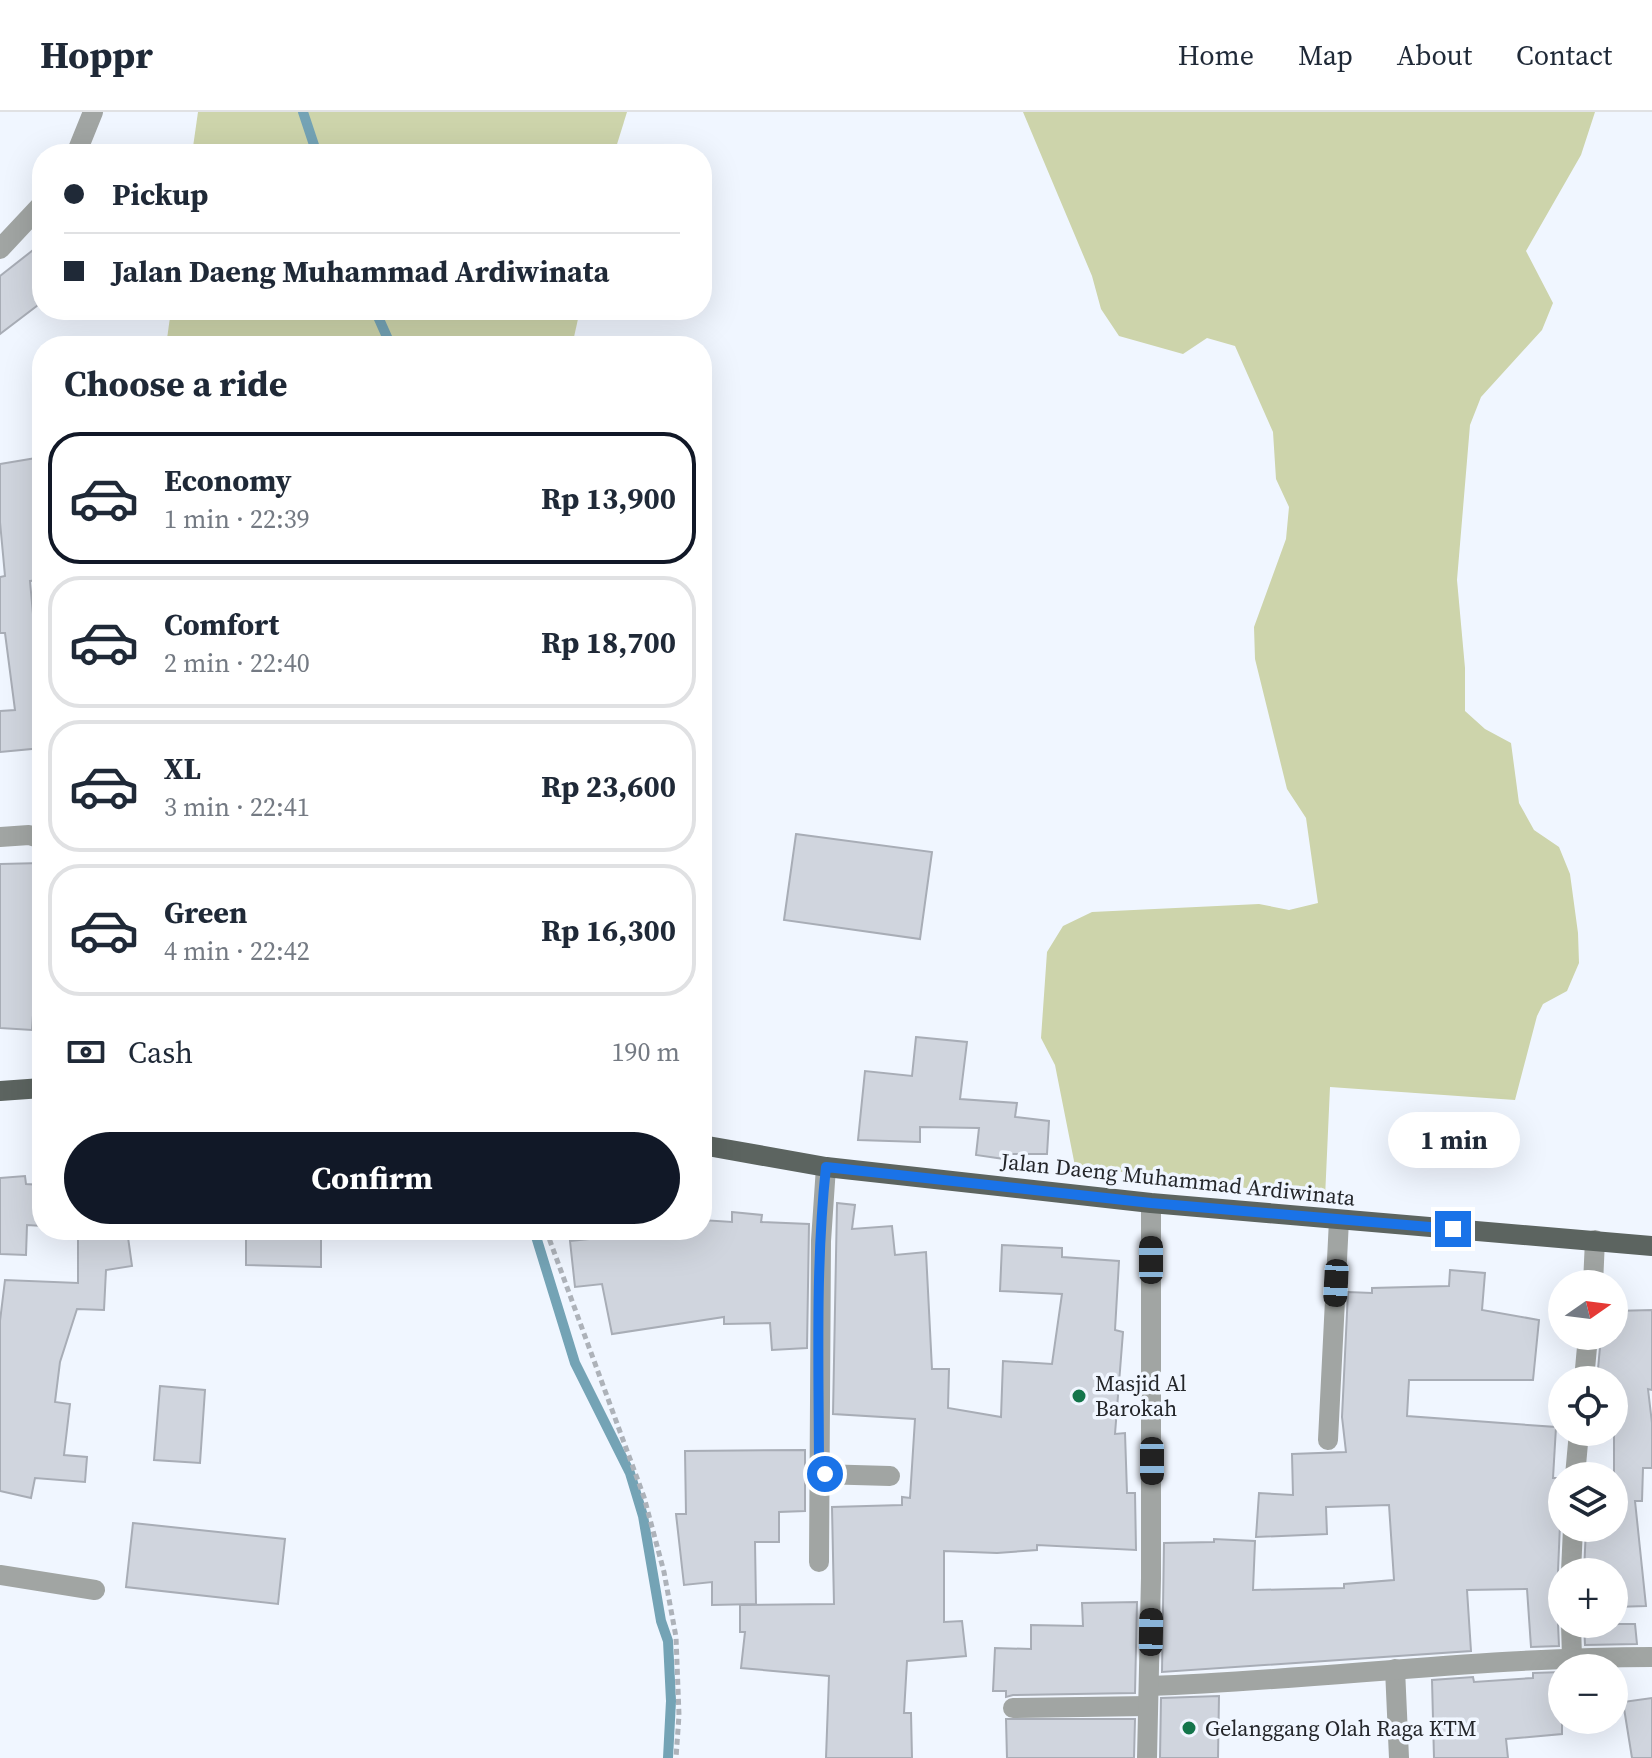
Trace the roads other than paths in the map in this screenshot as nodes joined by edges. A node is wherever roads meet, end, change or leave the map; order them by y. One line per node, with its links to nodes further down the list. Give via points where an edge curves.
1 (93, 112): 2 (street)
2 (80, 144)
3 (32, 215): 4 (street)
4 (0, 249)
5 (32, 836): 6 (street)
6 (0, 837)
7 (32, 1089): 8 (main road)
8 (0, 1091)
9 (712, 1147): 10 (main road, Jalan Daeng Muhammad Ardiwinata)
10 (826, 1167): 11 (main road, Jalan Daeng Muhammad Ardiwinata); 17 (street)
11 (1151, 1203): 12 (main road, Jalan Daeng Muhammad Ardiwinata); 26 (street)
12 (1339, 1220): 13 (main road, Jalan Daeng Muhammad Ardiwinata); 16 (street)
13 (1595, 1240): 14 (main road, Jalan Daeng Muhammad Ardiwinata); 15 (street)
14 (1652, 1246)
15 (1594, 1270)
16 (1328, 1440)
17 (819, 1474): 18 (street); 19 (street)
18 (890, 1476)
19 (819, 1562)
20 (0, 1575): 21 (street)
21 (95, 1590)
22 (1628, 1657): 23 (street)
23 (1652, 1657)
24 (1548, 1659): 25 (street)
25 (1395, 1669): 26 (street); 29 (street)
26 (1149, 1696): 27 (street); 28 (street)
27 (1013, 1708)
28 (1147, 1758)
29 (1399, 1758)

